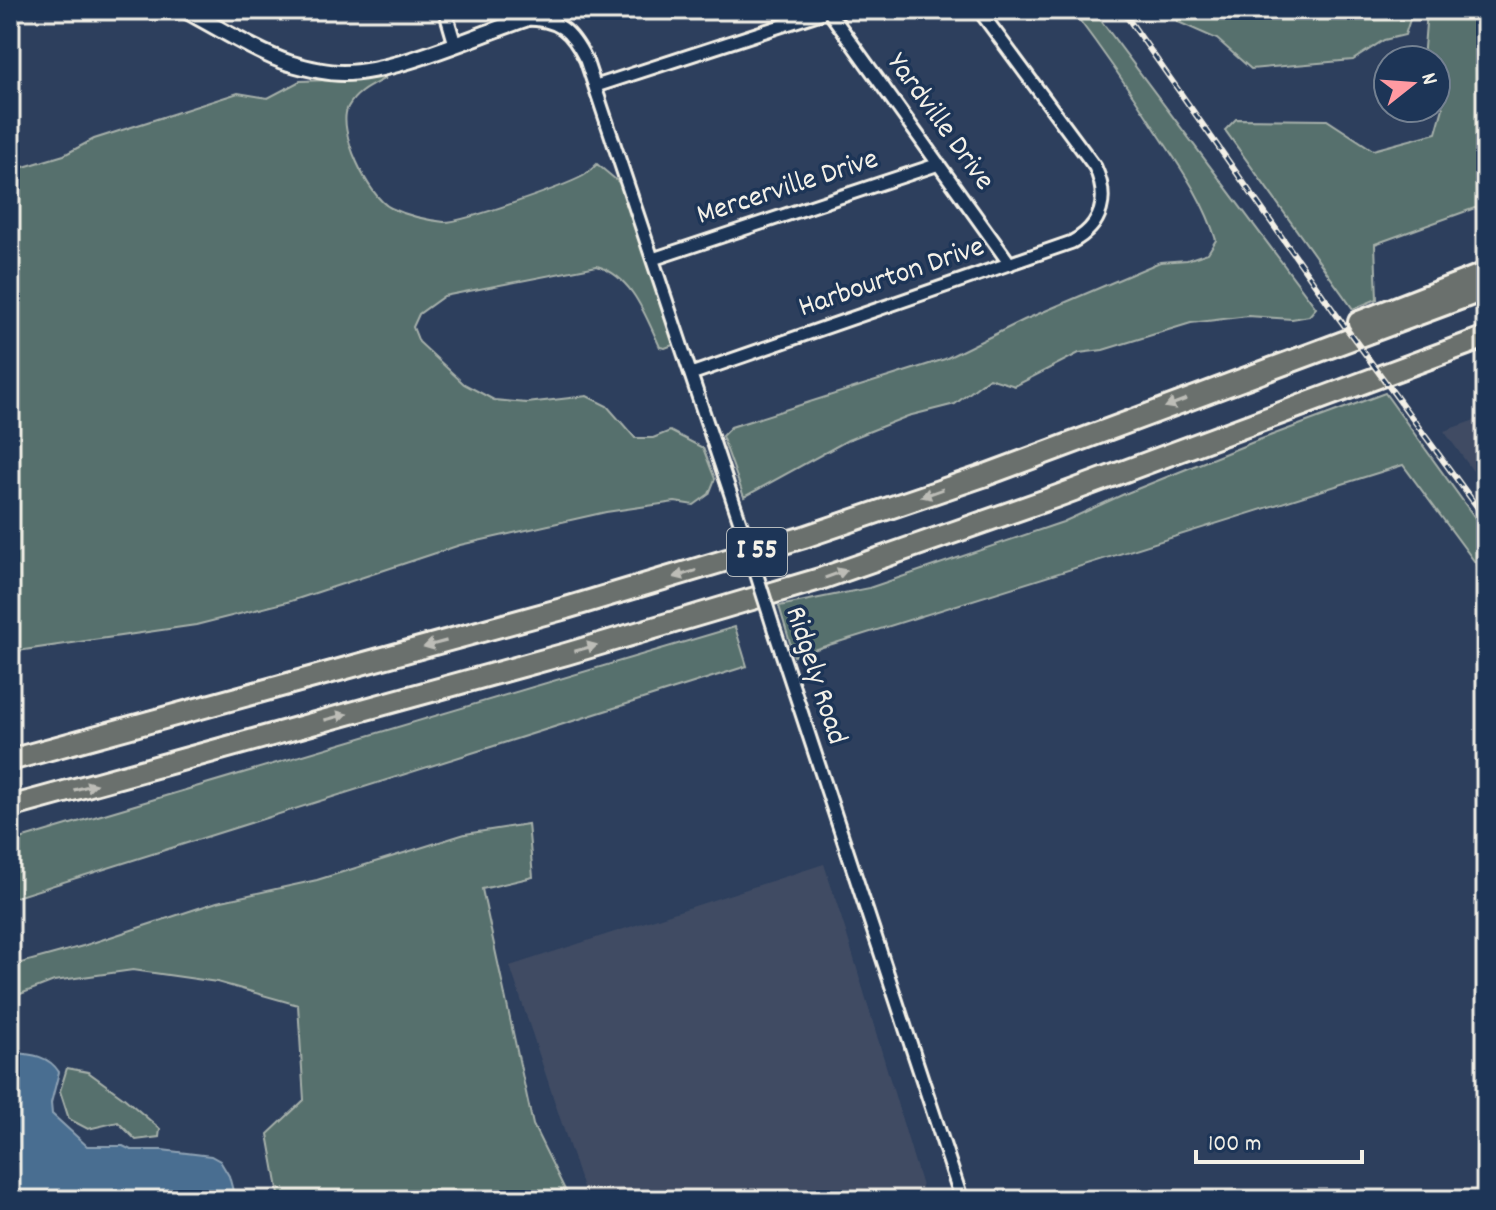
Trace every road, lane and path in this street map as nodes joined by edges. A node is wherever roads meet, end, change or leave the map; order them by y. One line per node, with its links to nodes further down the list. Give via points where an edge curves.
1 (445, 10): 7 (street)
2 (557, 10): 6 (street)
3 (829, 10): 8 (street); 9 (street, Yardville Drive)
4 (979, 10): 11 (street, Harbourton Drive, via 1095,167 1104,198 1090,230 1072,242)
5 (191, 11): 7 (street, via 286,62 323,71 362,72)
6 (524, 15): 7 (street); 8 (street, Ridgely Road, via 553,22 569,33)
7 (455, 44)
8 (596, 86): 10 (street, Ridgely Road)
9 (939, 164): 10 (street, Mercerville Drive); 11 (street, Yardville Drive)
10 (653, 259): 17 (street, Ridgely Road)
11 (1010, 264): 17 (street, Harbourton Drive)
12 (1486, 273): 18 (highway, via 1263,359)
13 (1486, 289): 18 (highway, I 55)
14 (1486, 337): 16 (highway, I 55)
15 (1486, 347): 16 (highway)
16 (1404, 368): 20 (highway, I 55, one-way to 16, via 823,578)
17 (691, 374): 21 (street, Ridgely Road, bridge)
18 (1228, 383): 19 (highway, I 55, one-way to 19, via 804,537 566,608)
19 (10, 760)
20 (10, 807)
21 (962, 1200)

